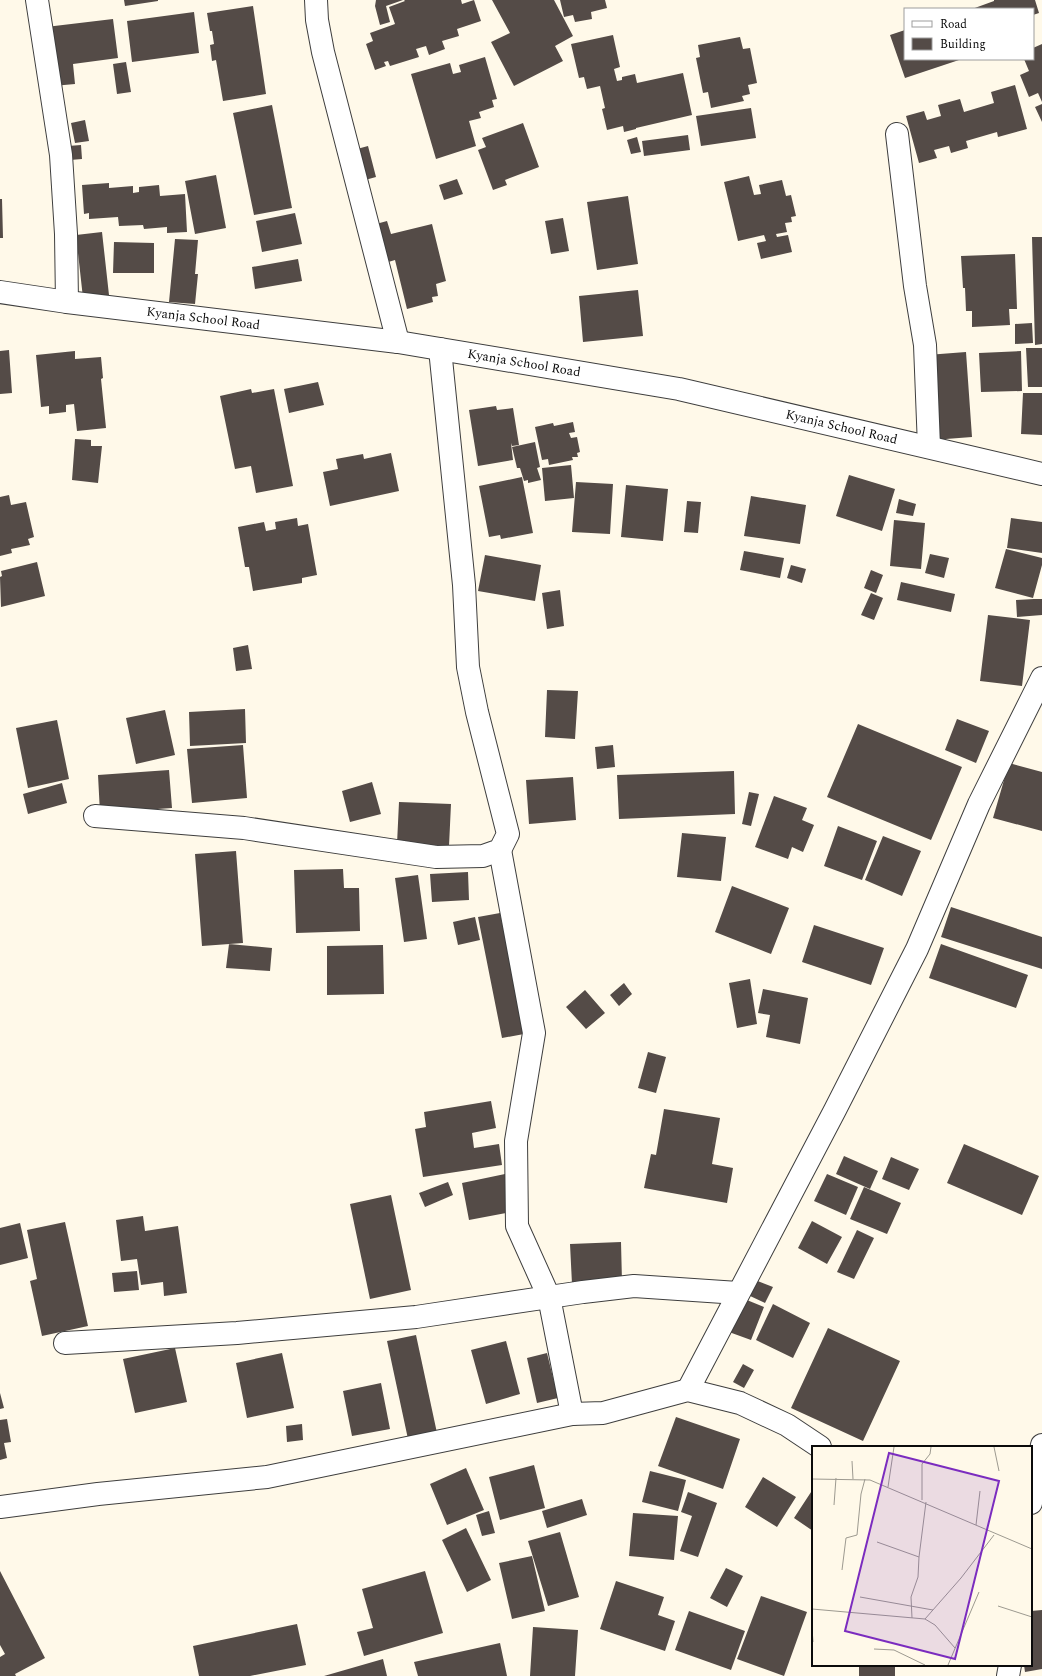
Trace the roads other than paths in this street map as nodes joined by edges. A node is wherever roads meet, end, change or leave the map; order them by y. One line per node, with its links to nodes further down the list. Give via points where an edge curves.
1 (37, 0): 5 (street, via 60,155 66,234)
2 (316, 0): 6 (street, via 323,52)
3 (897, 134): 8 (street, via 914,278 925,345)
4 (0, 292): 5 (street, Kyanja School Road)
5 (67, 302): 6 (street, Kyanja School Road)
6 (398, 342): 7 (street, Kyanja School Road)
7 (440, 349): 8 (street, Kyanja School Road, via 680,389); 12 (street, via 464,585 468,667 508,834)
8 (929, 447): 9 (street, Kyanja School Road)
9 (1042, 474)
10 (1042, 678): 13 (street, via 980,804 917,949)
11 (95, 816): 12 (street, via 244,828 436,857 483,856)
12 (500, 850): 14 (street, via 534,1034 516,1140 517,1226)
13 (738, 1292): 14 (street, via 634,1286); 16 (street)
14 (549, 1297): 15 (street, via 416,1316 237,1333); 17 (street)
15 (65, 1343)
16 (688, 1390): 17 (street, via 603,1412); 19 (street, via 740,1403 787,1425)
17 (572, 1414): 21 (street, via 267,1477)
18 (1042, 1445): 20 (street)
19 (818, 1446)
20 (1032, 1498)
21 (0, 1507)
22 (1010, 1666): 23 (street)
23 (1008, 1676)

